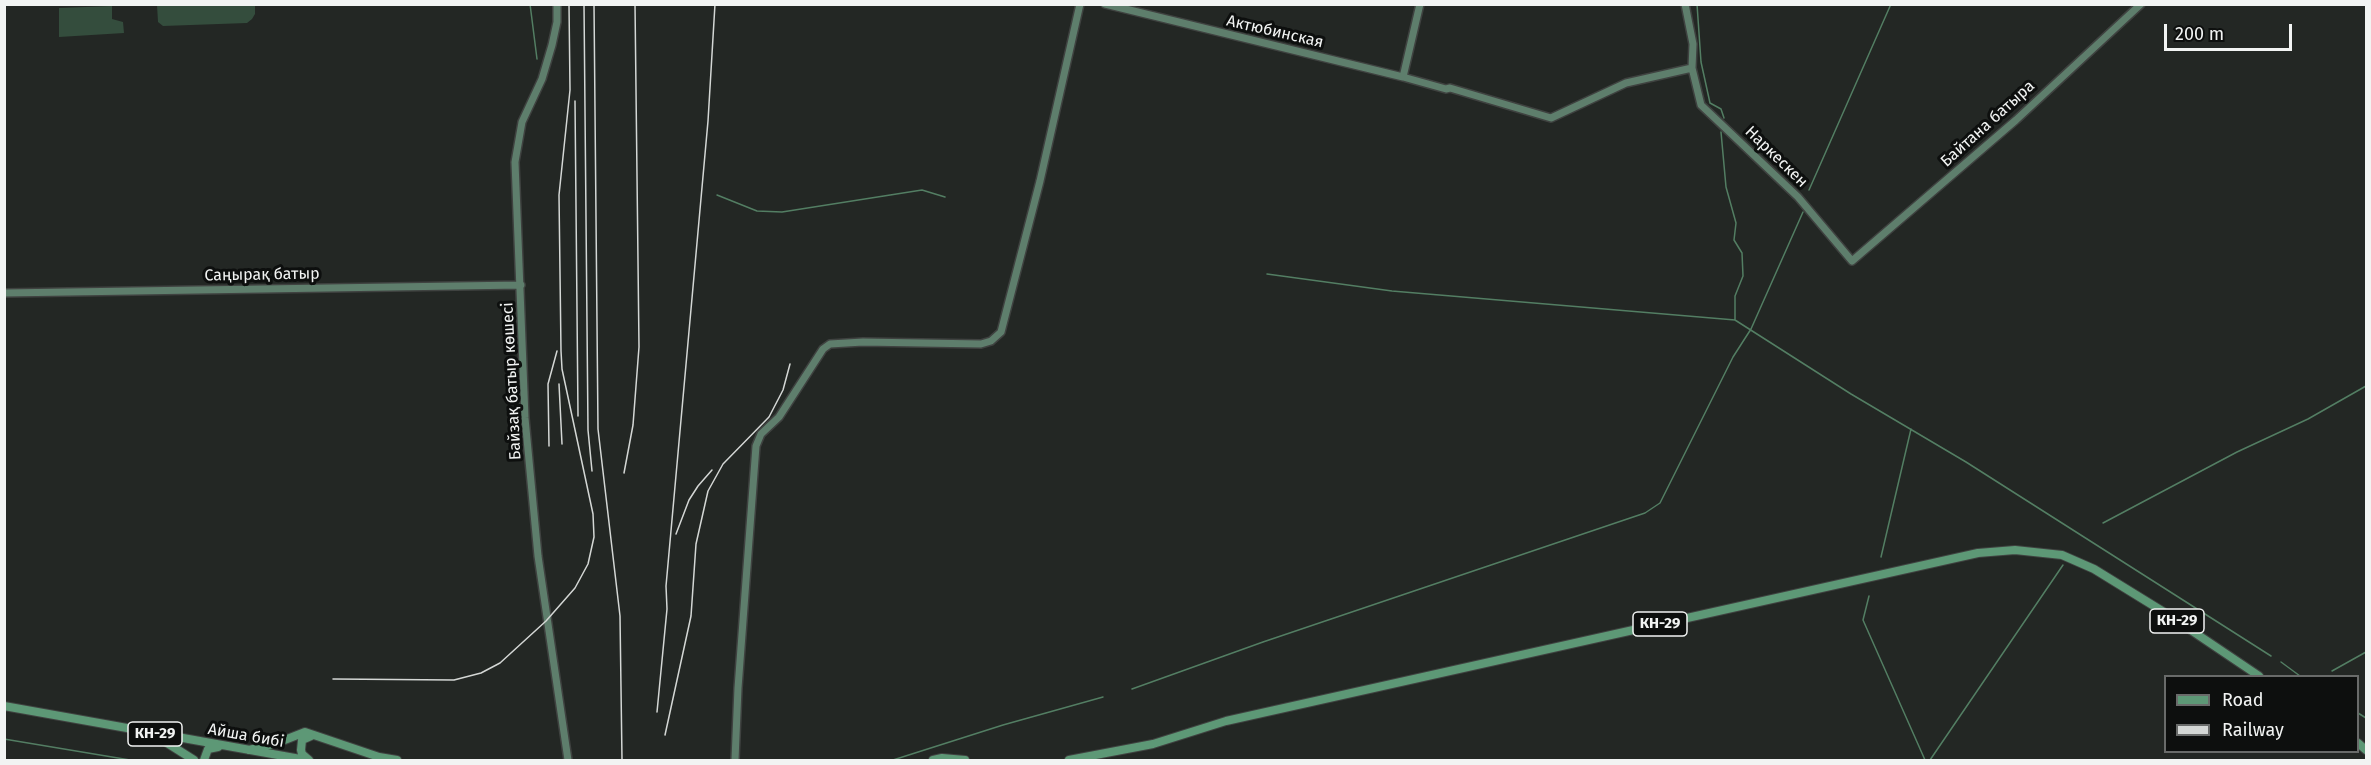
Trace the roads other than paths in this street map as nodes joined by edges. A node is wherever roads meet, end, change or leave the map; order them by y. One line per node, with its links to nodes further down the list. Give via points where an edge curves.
1 (557, 4): 10 (street, Байзақ батыр көшесі, via 552,45 542,79 522,122 515,162)
2 (1080, 4): 23 (street, via 1001,332 991,342 981,344 830,344 779,417 761,434 756,446)
3 (1105, 4): 8 (street, Актюбинская)
4 (1420, 4): 8 (street)
5 (1684, 4): 7 (street, Наркескен, via 1693,44)
6 (2141, 4): 9 (street, Байтана батыра, via 2016,120)
7 (1692, 68): 8 (street, Актюбинская, via 1626,83 1551,118); 9 (street, Наркескен, via 1701,105 1798,196)
8 (1403, 77)
9 (1852, 261)
10 (521, 285): 11 (street, Саңырақ батыр); 22 (street, Байзақ батыр көшесі, via 525,418 538,556)
11 (4, 293)
12 (2257, 675): 26 (main road, КН-29, via 2094,569 2062,555 2015,550 1966,556 1226,722 1154,744)
13 (4, 706): 14 (main road, Айша бибі / КН-29)
14 (152, 733): 16 (main road, Айша бибі / КН-29); 18 (main road)
15 (323, 738): 17 (main road, via 305,732); 20 (main road, via 311,736 302,740 302,754); 21 (main road)
16 (225, 747): 17 (main road, Айша бибі / КН-29); 19 (main road, via 208,749)
17 (244, 751): 20 (main road, Айша бибі / КН-29)
18 (194, 760)
19 (204, 760)
20 (308, 760)
21 (397, 760)
22 (568, 760)
23 (735, 760)
24 (934, 760): 25 (main road)
25 (965, 760)
26 (1069, 760)

